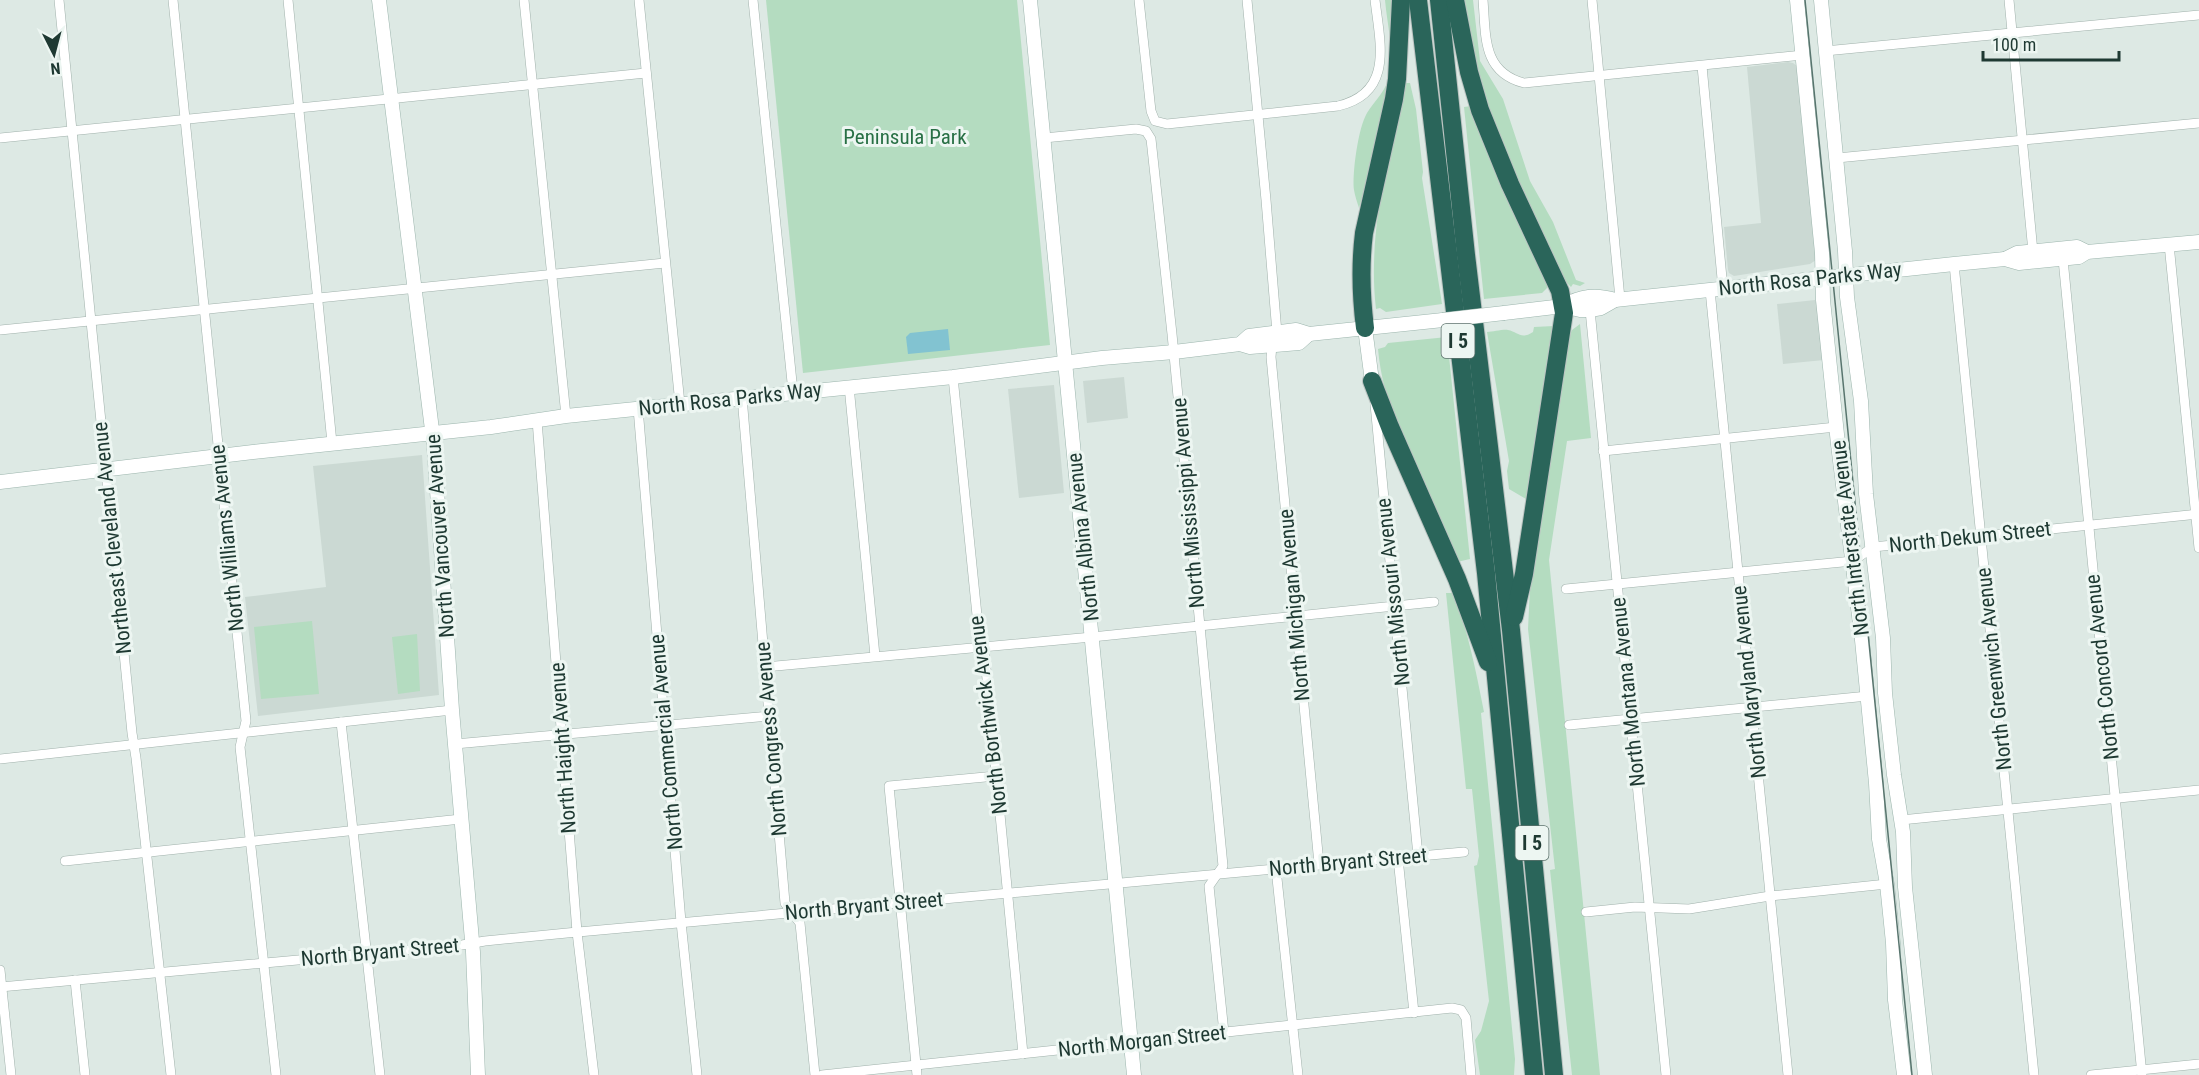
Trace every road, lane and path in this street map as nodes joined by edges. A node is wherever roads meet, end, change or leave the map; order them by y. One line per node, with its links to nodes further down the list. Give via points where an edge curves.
1 (58, 0): 34 (street, Northeast Cleveland Avenue)
2 (173, 0): 32 (street, North Williams Avenue)
3 (288, 0): 30 (street)
4 (379, 0): 29 (street, North Vancouver Avenue)
5 (524, 0): 28 (street)
6 (639, 0): 26 (street)
7 (753, 0): 66 (street)
8 (1030, 0): 36 (street, North Albina Avenue)
9 (1139, 0): 31 (street, via 1150,106 1156,122)
10 (1247, 0): 31 (street, North Michigan Avenue)
11 (1375, 0): 31 (street, via 1380,58 1378,77 1366,93 1351,103)
12 (1401, 0): 58 (highway, via 1394,99 1364,233)
13 (1418, 0): 98 (highway, I 5)
14 (1439, 0): 93 (highway, I 5)
15 (1455, 0): 54 (highway, via 1480,110 1560,291)
16 (1483, 0): 27 (street, via 1490,55 1505,76 1524,83)
17 (1592, 0): 27 (street)
18 (1797, 0): 24 (street, North Interstate Avenue)
19 (1821, 0): 23 (street, North Interstate Avenue)
20 (2009, 0): 22 (street)
21 (2199, 15): 22 (street)
22 (2012, 34): 23 (street); 37 (street)
23 (1825, 51): 38 (street, North Interstate Avenue)
24 (1803, 55): 25 (street); 49 (street, North Interstate Avenue)
25 (1702, 66): 27 (street); 51 (street, North Maryland Avenue)
26 (646, 73): 28 (street); 45 (street)
27 (1599, 77): 53 (street)
28 (532, 85): 29 (street); 48 (street)
29 (391, 99): 30 (street); 50 (street, North Vancouver Avenue)
30 (299, 108): 32 (street); 52 (street)
31 (1258, 114): 60 (street, North Michigan Avenue, via 1277,322)
32 (185, 120): 34 (street); 55 (street, North Williams Avenue)
33 (2199, 123): 37 (street)
34 (71, 131): 35 (street); 57 (street, Northeast Cleveland Avenue)
35 (0, 138)
36 (1044, 138): 61 (street, North Mississippi Avenue, via 1136,129 1148,132 1154,153); 62 (street, North Albina Avenue)
37 (2022, 141): 38 (street); 41 (street)
38 (1836, 158): 47 (street, North Interstate Avenue)
39 (2199, 242): 40 (street, North Rosa Parks Way)
40 (2169, 244): 42 (street, North Rosa Parks Way); 80 (street)
41 (2033, 252): 42 (street, North Rosa Parks Way, via 2077,247); 43 (street, North Rosa Parks Way)
42 (2087, 252): 44 (street, North Rosa Parks Way)
43 (2005, 259): 44 (street, North Rosa Parks Way, via 2019,263); 46 (street, North Rosa Parks Way)
44 (2063, 259): 81 (street, North Concord Avenue)
45 (665, 263): 48 (street); 68 (street)
46 (1954, 264): 47 (street, North Rosa Parks Way); 82 (street, North Greenwich Avenue)
47 (1846, 274): 49 (street, North Rosa Parks Way); 83 (street, North Interstate Avenue)
48 (552, 275): 50 (street); 70 (street)
49 (1823, 277): 51 (street, North Rosa Parks Way); 72 (street, North Interstate Avenue)
50 (414, 288): 52 (street); 73 (street, North Vancouver Avenue)
51 (1717, 289): 53 (street, North Rosa Parks Way); 74 (street, North Maryland Avenue)
52 (317, 298): 55 (street); 75 (street)
53 (1618, 300): 54 (street, North Rosa Parks Way, via 1601,296 1578,298); 56 (street, North Rosa Parks Way)
54 (1563, 306): 56 (street, North Rosa Parks Way); 58 (street, North Rosa Parks Way, bridge); 93 (highway, via 1524,574)
55 (204, 309): 57 (street); 77 (street, North Williams Avenue)
56 (1590, 310): 76 (street, North Montana Avenue)
57 (90, 321): 59 (street); 78 (street, Northeast Cleveland Avenue)
58 (1365, 328): 60 (street, North Rosa Parks Way, via 1309,334 1299,343); 64 (street, North Missouri Avenue)
59 (0, 330)
60 (1274, 339): 61 (street, North Rosa Parks Way, via 1250,347 1240,344); 91 (street, North Michigan Avenue, via 1270,353)
61 (1174, 352): 62 (street, North Rosa Parks Way); 92 (street, North Mississippi Avenue)
62 (1065, 363): 63 (street, North Rosa Parks Way); 94 (street, North Albina Avenue)
63 (953, 377): 65 (street, North Rosa Parks Way); 95 (street, North Borthwick Avenue)
64 (1372, 381): 90 (street, North Missouri Avenue); 98 (highway, via 1457,579)
65 (849, 386): 66 (street, North Rosa Parks Way); 96 (street)
66 (793, 392): 67 (street, North Rosa Parks Way)
67 (742, 397): 68 (street, North Rosa Parks Way); 97 (street, North Congress Avenue)
68 (680, 404): 69 (street, North Rosa Parks Way)
69 (638, 408): 70 (street, North Rosa Parks Way); 105 (street, North Commercial Avenue)
70 (566, 416): 71 (street, North Rosa Parks Way)
71 (537, 420): 73 (street, North Rosa Parks Way); 108 (street, North Haight Avenue)
72 (1836, 427): 74 (street); 85 (street, North Interstate Avenue)
73 (433, 433): 75 (street, North Rosa Parks Way); 101 (street, North Vancouver Avenue)
74 (1724, 439): 76 (street); 86 (street, North Maryland Avenue)
75 (332, 443): 77 (street, North Rosa Parks Way)
76 (1603, 451): 87 (street, North Montana Avenue)
77 (219, 456): 78 (street, North Rosa Parks Way); 107 (street, North Williams Avenue, via 246,721)
78 (105, 471): 79 (street, North Rosa Parks Way); 110 (street, Northeast Cleveland Avenue)
79 (0, 482)
80 (2197, 514): 81 (street, North Dekum Street); 84 (street)
81 (2088, 525): 82 (street, North Dekum Street); 114 (street, North Concord Avenue)
82 (1981, 535): 83 (street, North Dekum Street); 115 (street, North Greenwich Avenue)
83 (1874, 547): 85 (street, North Dekum Street); 117 (street, North Interstate Avenue)
84 (2199, 548)
85 (1853, 561): 86 (street, North Dekum Street); 99 (street, North Interstate Avenue)
86 (1738, 573): 87 (street, North Dekum Street); 100 (street, North Maryland Avenue)
87 (1617, 584): 88 (street, North Dekum Street); 103 (street, North Montana Avenue)
88 (1566, 589)
89 (1434, 602): 90 (street)
90 (1394, 606): 91 (street); 122 (street, North Missouri Avenue)
91 (1295, 615): 92 (street); 125 (street, North Michigan Avenue)
92 (1200, 626): 94 (street); 127 (street, North Mississippi Avenue, via 1222,866)
93 (1511, 630): 151 (highway, I 5)
94 (1092, 637): 95 (street); 128 (street, North Albina Avenue)
95 (982, 647): 96 (street); 112 (street, North Borthwick Avenue)
96 (874, 656): 97 (street)
97 (765, 667): 102 (street, North Congress Avenue)
98 (1496, 682): 148 (highway, I 5)
99 (1868, 696): 100 (street); 129 (street, North Interstate Avenue, via 1879,839)
100 (1752, 707): 103 (street); 131 (street, North Maryland Avenue)
101 (452, 710): 104 (street); 109 (street, North Vancouver Avenue)
102 (770, 716): 105 (street); 135 (street, North Congress Avenue, via 785,903)
103 (1630, 719): 106 (street); 133 (street, North Montana Avenue)
104 (341, 722): 107 (street); 118 (street)
105 (664, 725): 108 (street); 136 (street, North Commercial Avenue)
106 (1569, 725)
107 (243, 733): 110 (street); 119 (street, North Williams Avenue, via 240,747)
108 (562, 735): 109 (street); 137 (street, North Haight Avenue)
109 (455, 744): 116 (street, North Vancouver Avenue)
110 (134, 746): 111 (street); 120 (street, Northeast Cleveland Avenue)
111 (0, 759)
112 (996, 776): 130 (street, North Borthwick Avenue); 132 (street, via 889,786)
113 (2199, 790): 114 (street)
114 (2115, 799): 115 (street); 154 (street, North Concord Avenue)
115 (2008, 810): 117 (street); 176 (street, North Greenwich Avenue)
116 (461, 819): 118 (street); 138 (street, North Vancouver Avenue)
117 (1901, 820): 175 (street, North Interstate Avenue)
118 (353, 830): 119 (street); 139 (street)
119 (249, 842): 120 (street); 140 (street, North Williams Avenue)
120 (147, 852): 124 (street); 142 (street, Northeast Cleveland Avenue)
121 (1464, 852): 122 (street, North Bryant Street)
122 (1418, 856): 123 (street, North Bryant Street)
123 (1398, 858): 125 (street, North Bryant Street); 145 (street)
124 (65, 861)
125 (1319, 864): 126 (street, North Bryant Street)
126 (1276, 869): 127 (street, North Bryant Street); 146 (street)
127 (1217, 874): 128 (street, North Bryant Street); 147 (street, North Mississippi Avenue, via 1209,886)
128 (1116, 884): 130 (street, North Bryant Street); 149 (street, North Albina Avenue)
129 (1887, 884): 131 (street); 174 (street, North Interstate Avenue)
130 (1008, 893): 132 (street, North Bryant Street); 150 (street, North Borthwick Avenue)
131 (1770, 896): 133 (street, via 1689,909); 173 (street, North Maryland Avenue)
132 (900, 903): 135 (street, North Bryant Street); 153 (street)
133 (1649, 908): 134 (street); 172 (street, North Montana Avenue)
134 (1586, 912)
135 (792, 913): 136 (street, North Bryant Street); 163 (street, North Congress Avenue, via 800,923)
136 (681, 922): 137 (street, North Bryant Street); 162 (street, North Commercial Avenue)
137 (577, 932): 138 (street, North Bryant Street); 161 (street, North Haight Avenue)
138 (472, 943): 139 (street, North Bryant Street); 160 (street, North Vancouver Avenue)
139 (366, 954): 140 (street, North Bryant Street); 159 (street)
140 (264, 963): 142 (street, North Bryant Street); 158 (street, North Williams Avenue)
141 (0, 970): 144 (street)
142 (160, 972): 143 (street, North Bryant Street); 157 (street, Northeast Cleveland Avenue)
143 (75, 980): 144 (street, North Bryant Street); 156 (street)
144 (1, 987): 155 (street)
145 (1414, 1012): 146 (street, North Morgan Street); 167 (street, North Morgan Street, via 1461,1010 1466,1018)
146 (1293, 1025): 147 (street, North Morgan Street); 166 (street)
147 (1224, 1033): 149 (street, North Morgan Street)
148 (1531, 1040): 168 (highway); 169 (highway, I 5)
149 (1131, 1042): 150 (street, North Morgan Street); 165 (street, North Albina Avenue)
150 (1023, 1054): 153 (street, North Morgan Street)
151 (1552, 1056): 170 (highway, I 5); 171 (highway, via 1563,1067)
152 (2199, 1064): 154 (street)
153 (916, 1070): 164 (street, North Morgan Street)
154 (2142, 1073): 177 (street)
155 (11, 1075)
156 (85, 1075)
157 (171, 1075)
158 (276, 1075)
159 (380, 1075)
160 (478, 1075)
161 (594, 1075)
162 (697, 1075)
163 (815, 1075)
164 (822, 1075)
165 (1134, 1075)
166 (1298, 1075)
167 (1472, 1075)
168 (1527, 1075)
169 (1534, 1075)
170 (1554, 1075)
171 (1564, 1075)
172 (1666, 1075)
173 (1788, 1075)
174 (1904, 1075)
175 (1925, 1075)
176 (2034, 1075)
177 (2091, 1075)

